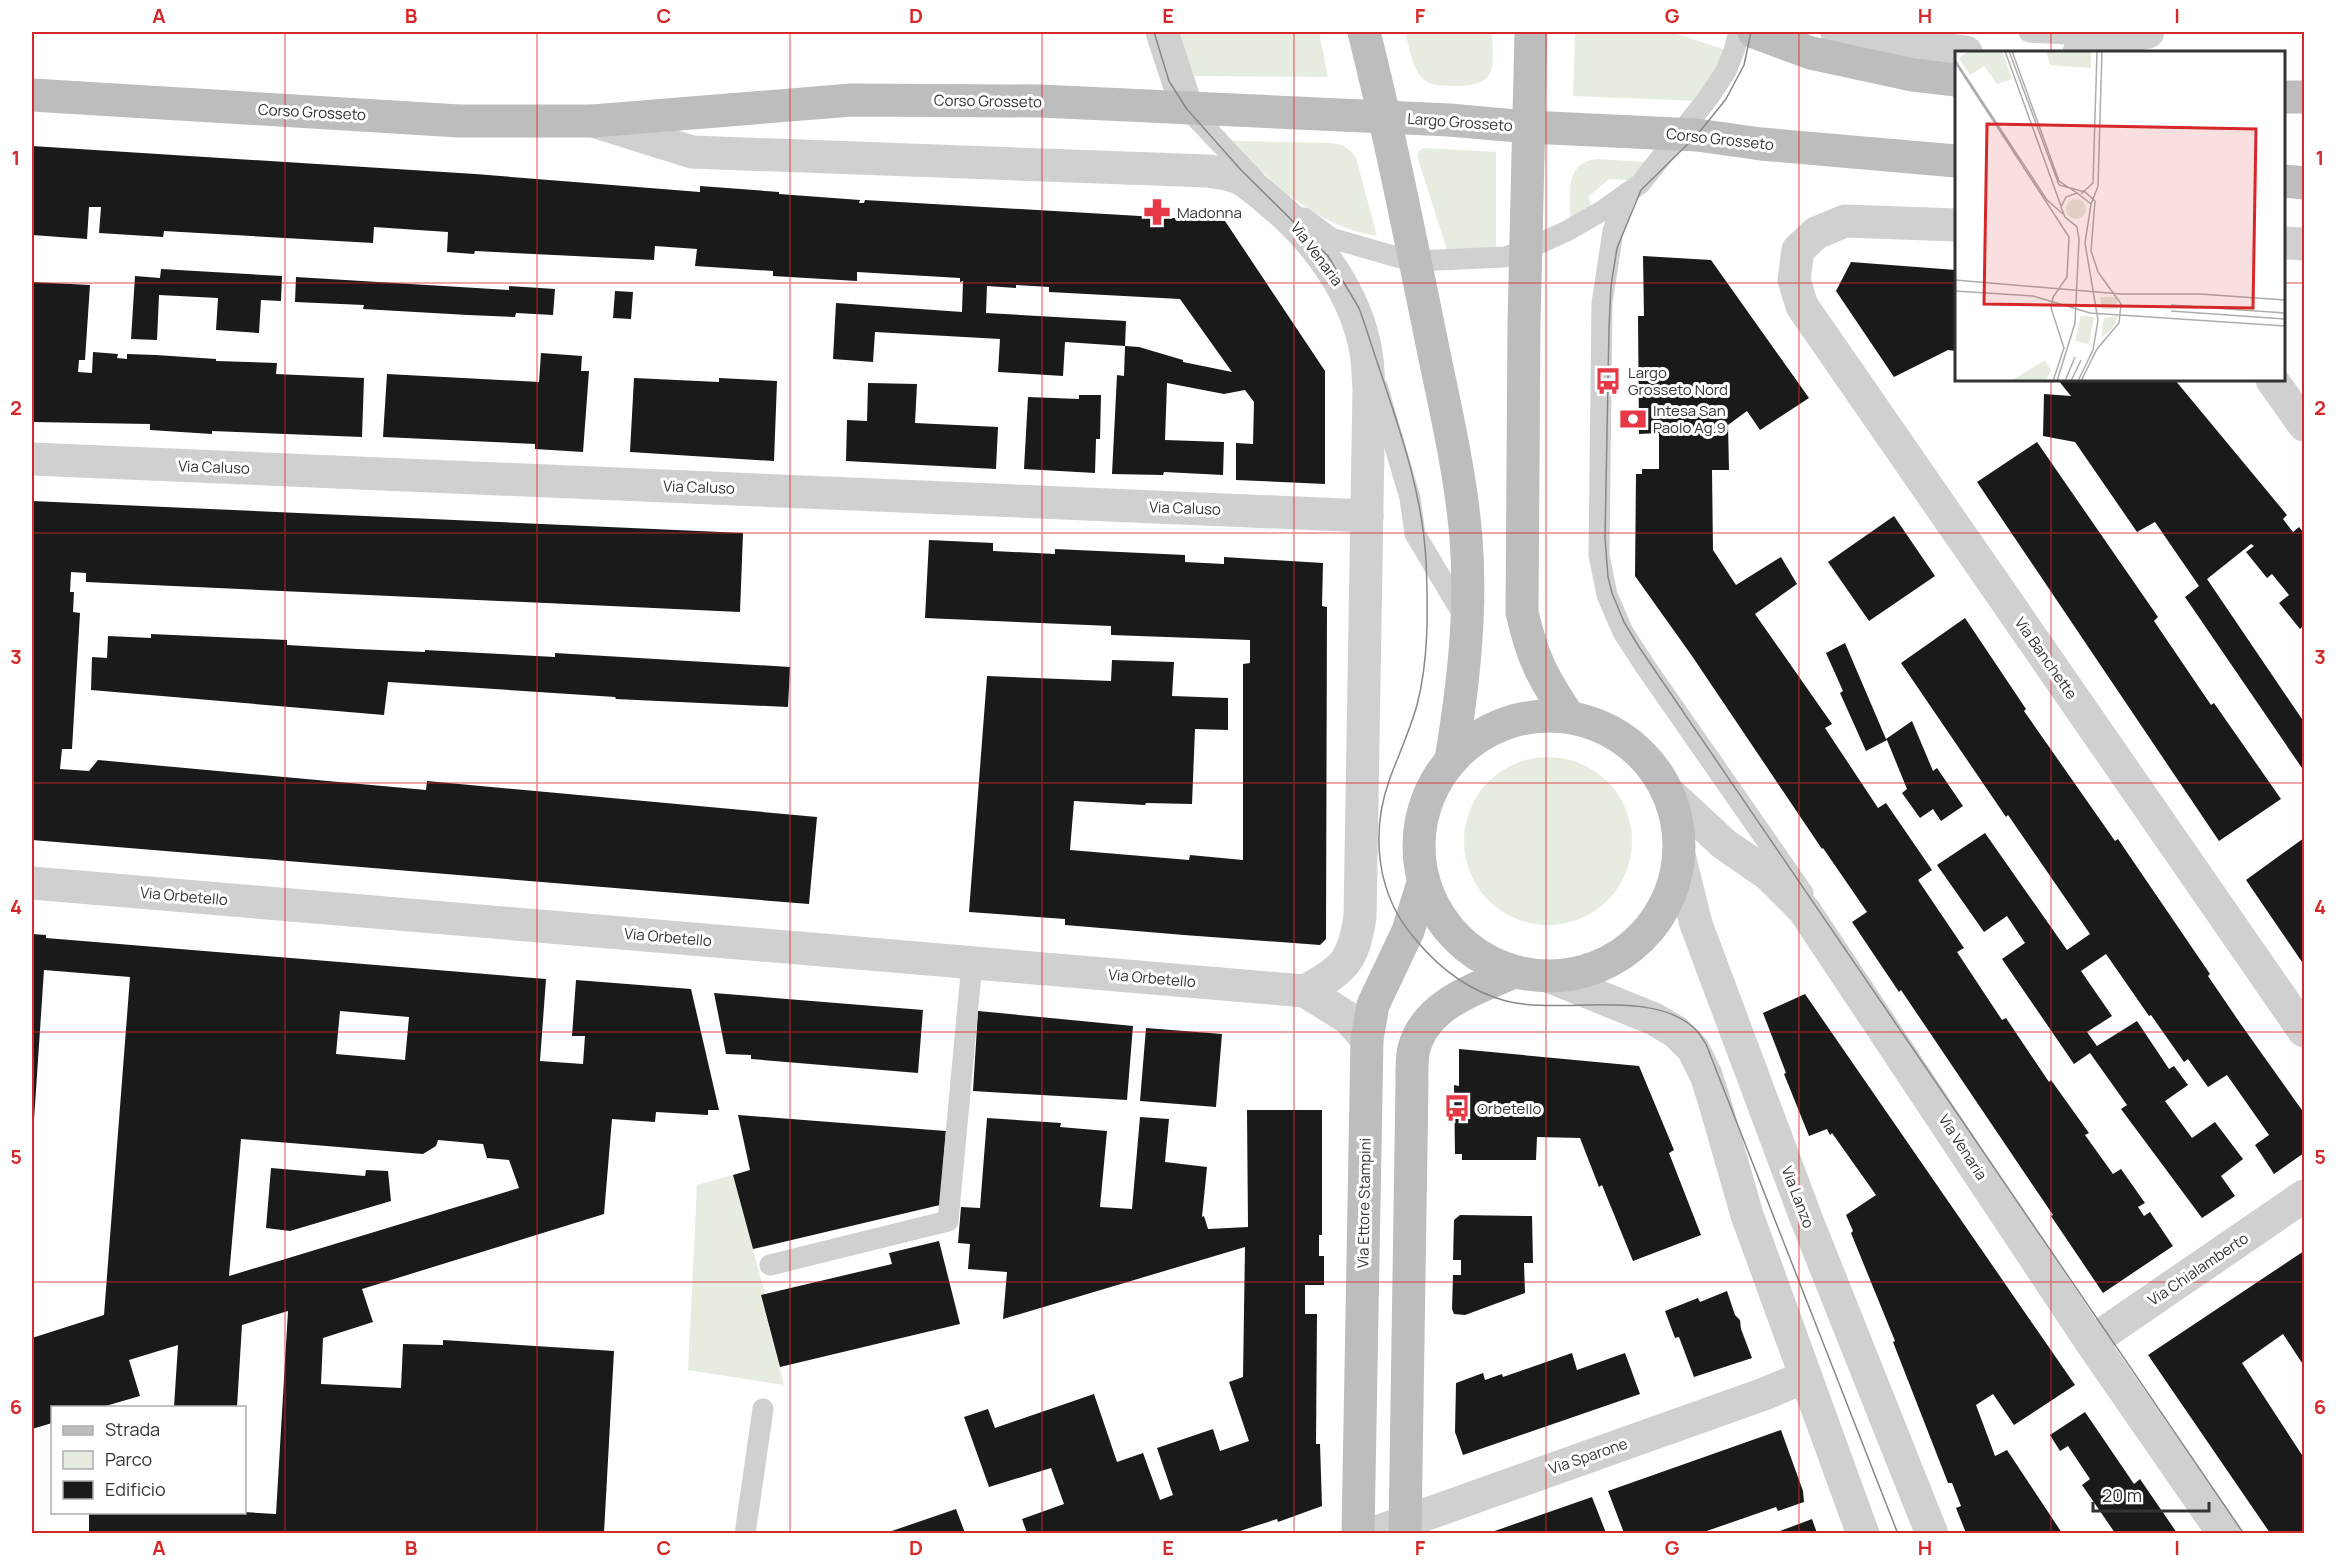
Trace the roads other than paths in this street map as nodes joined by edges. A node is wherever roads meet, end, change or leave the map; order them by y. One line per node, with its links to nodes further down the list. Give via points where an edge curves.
1 (1162, 32): 14 (street)
2 (1365, 32): 15 (main road)
3 (1531, 32): 17 (main road, Largo Grosseto)
4 (1759, 32): 10 (main road, via 1811,53); 18 (lane, via 1734,51 1726,71)
5 (1837, 32): 8 (street)
6 (2029, 32): 7 (lane)
7 (2134, 34): 9 (street)
8 (1959, 51)
9 (2082, 51)
10 (1955, 80)
11 (32, 95): 16 (main road, Corso Grosseto, via 459,121)
12 (2285, 97): 13 (main road)
13 (2304, 97)
14 (1187, 108): 15 (main road, Corso Grosseto); 16 (main road, Corso Grosseto, via 1029,101 852,100); 24 (lane)
15 (1384, 118): 17 (main road, Largo Grosseto); 30 (main road)
16 (592, 121): 24 (street, Corso Grosseto, via 692,152 1190,170)
17 (1529, 127): 18 (main road, Corso Grosseto); 29 (main road)
18 (1681, 134): 19 (main road, Corso Grosseto); 25 (lane)
19 (1911, 158): 20 (main road, Corso Grosseto); 21 (street, Corso Grosseto)
20 (1955, 161)
21 (1955, 172)
22 (2285, 182): 23 (main road)
23 (2304, 183)
24 (1258, 190): 30 (lane, via 1331,238); 31 (street, Via Venaria, via 1302,231 1345,290)
25 (1628, 193): 29 (lane, via 1567,231); 43 (lane, via 1613,231 1602,303 1599,555 1607,595 1623,632 1645,666 1811,904)
26 (1955, 225): 48 (street, Via Banchette, via 1845,221 1816,233 1798,250 1794,280 1802,306)
27 (2285, 243): 28 (street)
28 (2304, 244)
29 (1527, 249): 30 (lane, via 1505,257); 37 (main road, via 1522,612 1529,645 1543,678)
30 (1416, 261): 36 (main road, via 1457,471 1466,539)
31 (1366, 351): 35 (street, Via Venaria); 36 (lane, via 1400,460 1415,534)
32 (2273, 381): 33 (street)
33 (2304, 425)
34 (32, 459): 35 (street, Via Caluso)
35 (1367, 516): 47 (street, Via Venaria, via 1360,917 1356,944 1346,964)
36 (1467, 621): 38 (main road)
37 (1569, 717): 38 (main road, via 1536,716 1504,723 1476,737); 39 (main road, via 1600,726 1628,742 1652,764)
38 (1451, 760): 42 (main road, via 1432,787 1421,818 1418,851)
39 (1668, 792): 40 (main road, via 1678,823); 43 (street, Via Venaria, via 1724,843 1769,875 1804,910)
40 (1679, 855): 46 (main road, via 1673,887 1659,916 1638,941 1611,960 1580,972); 60 (street, Via Lanzo, via 1696,924 1806,1218)
41 (32, 883): 44 (street, Via Orbetello)
42 (1423, 883): 45 (main road, via 1437,913 1461,941 1484,959); 49 (main road, Via Ettore Stampini, via 1408,931 1374,1005)
43 (1820, 933): 52 (street, Via Venaria)
44 (972, 963): 47 (street, Via Orbetello); 51 (lane, via 948,1221)
45 (1514, 972): 46 (main road); 55 (main road, via 1459,996 1442,1008 1427,1023 1415,1045)
46 (1548, 976): 53 (street, via 1654,1019 1676,1032 1693,1049 1706,1075 1747,1215)
47 (1305, 991): 49 (street, Via Orbetello, via 1348,1018)
48 (2304, 1031)
49 (1367, 1039): 57 (main road, Via Ettore Stampini)
50 (2304, 1197): 52 (street, Via Chialamberto)
51 (770, 1265)
52 (2091, 1341): 61 (street, Via Venaria)
53 (1804, 1377): 55 (street, Via Sparone); 59 (street)
54 (763, 1409): 56 (lane)
55 (1405, 1527): 58 (street, Via Sparone)
56 (745, 1533)
57 (1358, 1533)
58 (1371, 1533)
59 (1863, 1533)
60 (1932, 1533)
61 (2224, 1533)

